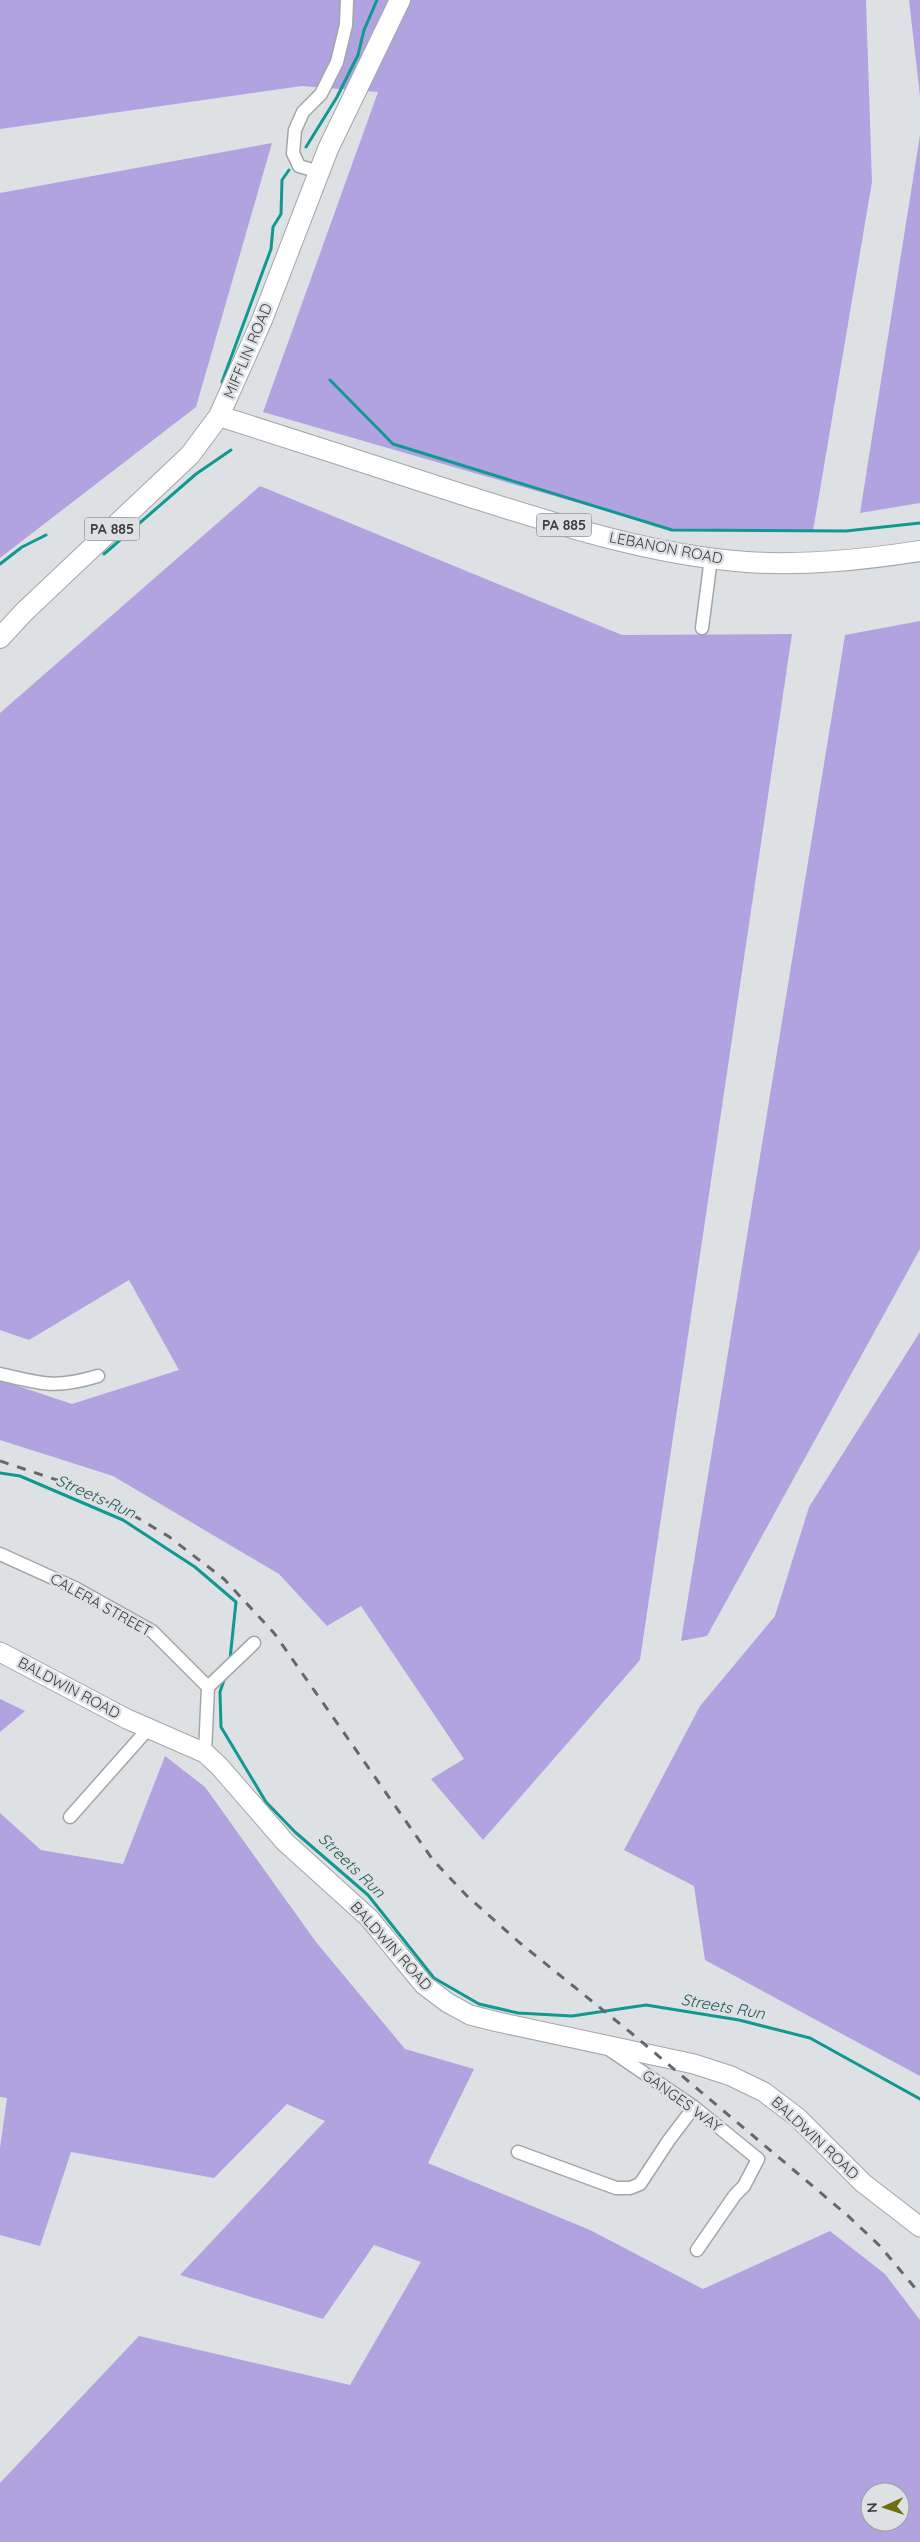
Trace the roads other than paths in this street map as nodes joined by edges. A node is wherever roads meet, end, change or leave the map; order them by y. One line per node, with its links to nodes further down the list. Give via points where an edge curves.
1 (346, 0): 3 (street, via 346,25 337,62 321,94 303,112 295,130 293,153 299,166)
2 (400, 0): 3 (main road, MIFFLIN ROAD)
3 (319, 172): 4 (main road, MIFFLIN ROAD, via 262,320)
4 (219, 416): 6 (main road, LEBANON ROAD / PA 885, via 618,541); 8 (main road, MIFFLIN ROAD / PA 885, via 190,455)
5 (920, 552): 6 (main road, LEBANON ROAD / PA 885, via 822,564)
6 (711, 558): 7 (street)
7 (702, 628)
8 (0, 638)
9 (0, 1374): 10 (street, via 47,1385 70,1384)
10 (98, 1376)
11 (0, 1554): 14 (street, CALERA STREET, via 75,1588 152,1631)
12 (254, 1643): 14 (street)
13 (0, 1652): 15 (main road, BALDWIN ROAD)
14 (208, 1687): 16 (street)
15 (148, 1729): 16 (main road, BALDWIN ROAD); 17 (street)
16 (205, 1753): 18 (main road, BALDWIN ROAD, via 285,1842 369,1918 424,1985 448,2003 470,2015)
17 (70, 1817)
18 (604, 2045): 19 (street, GANGES WAY); 21 (main road, BALDWIN ROAD, via 694,2064 731,2076 764,2092 797,2117 863,2183)
19 (694, 2107): 20 (street, via 640,2184 630,2188 616,2188); 22 (street, GANGES WAY, via 758,2159 744,2186 735,2194)
20 (518, 2152)
21 (920, 2227)
22 (697, 2250)

